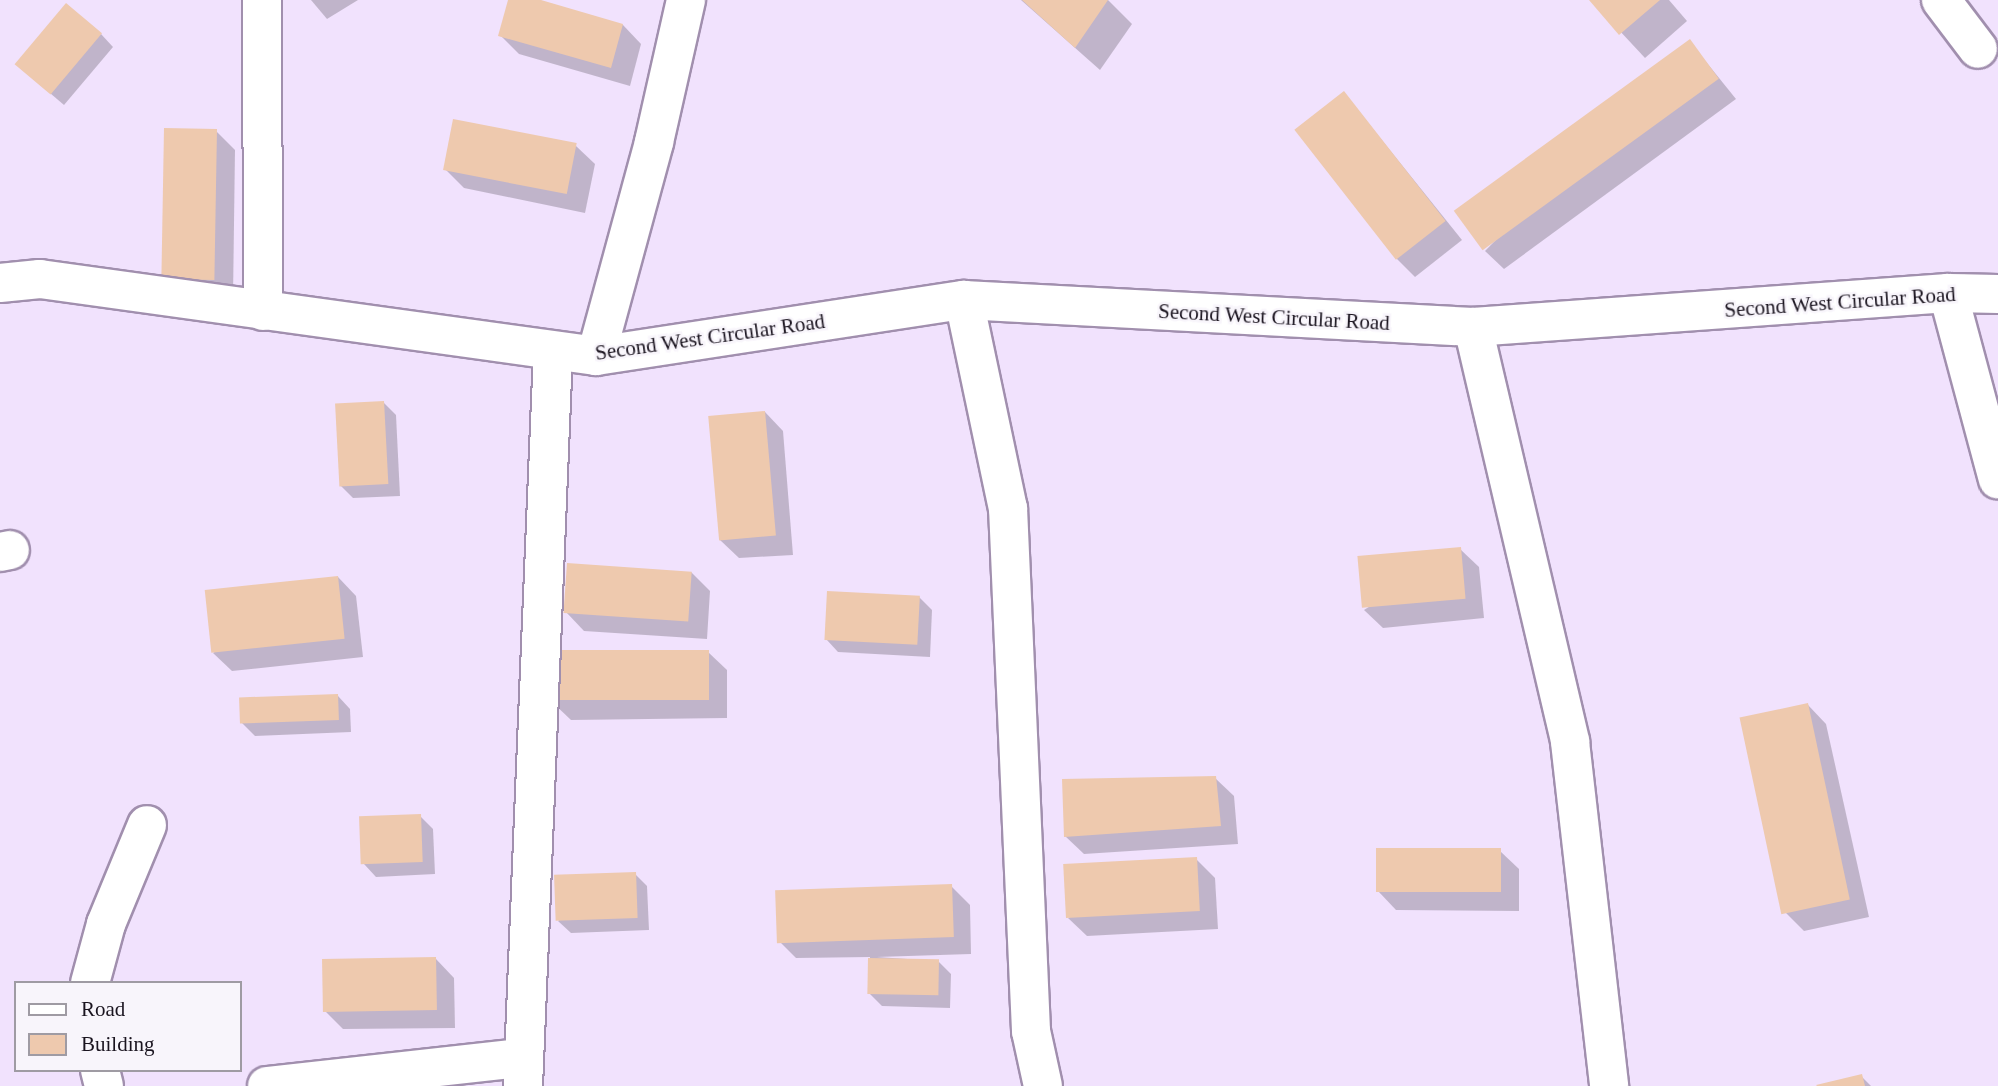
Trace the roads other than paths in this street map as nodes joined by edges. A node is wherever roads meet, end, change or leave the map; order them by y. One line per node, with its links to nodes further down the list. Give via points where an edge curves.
1 (262, 0): 9 (street)
2 (686, 0): 12 (street, via 654,142)
3 (1941, 0): 4 (street)
4 (1978, 49)
5 (0, 282): 9 (street, Second West Circular Road, via 40,279)
6 (1948, 293): 7 (street, Second West Circular Road); 10 (street, Second West Circular Road); 13 (street)
7 (1998, 293)
8 (964, 300): 10 (street, Second West Circular Road); 12 (street, Second West Circular Road); 18 (street, via 1008,508 1031,1031)
9 (263, 311): 11 (street, Second West Circular Road)
10 (1473, 327): 19 (street, via 1570,742)
11 (553, 352): 12 (street, Second West Circular Road); 16 (street)
12 (596, 356)
13 (1998, 479)
14 (147, 825): 15 (street, via 106,924)
15 (91, 981)
16 (522, 1072): 17 (street)
17 (267, 1086)
18 (1043, 1086)
19 (1609, 1086)

